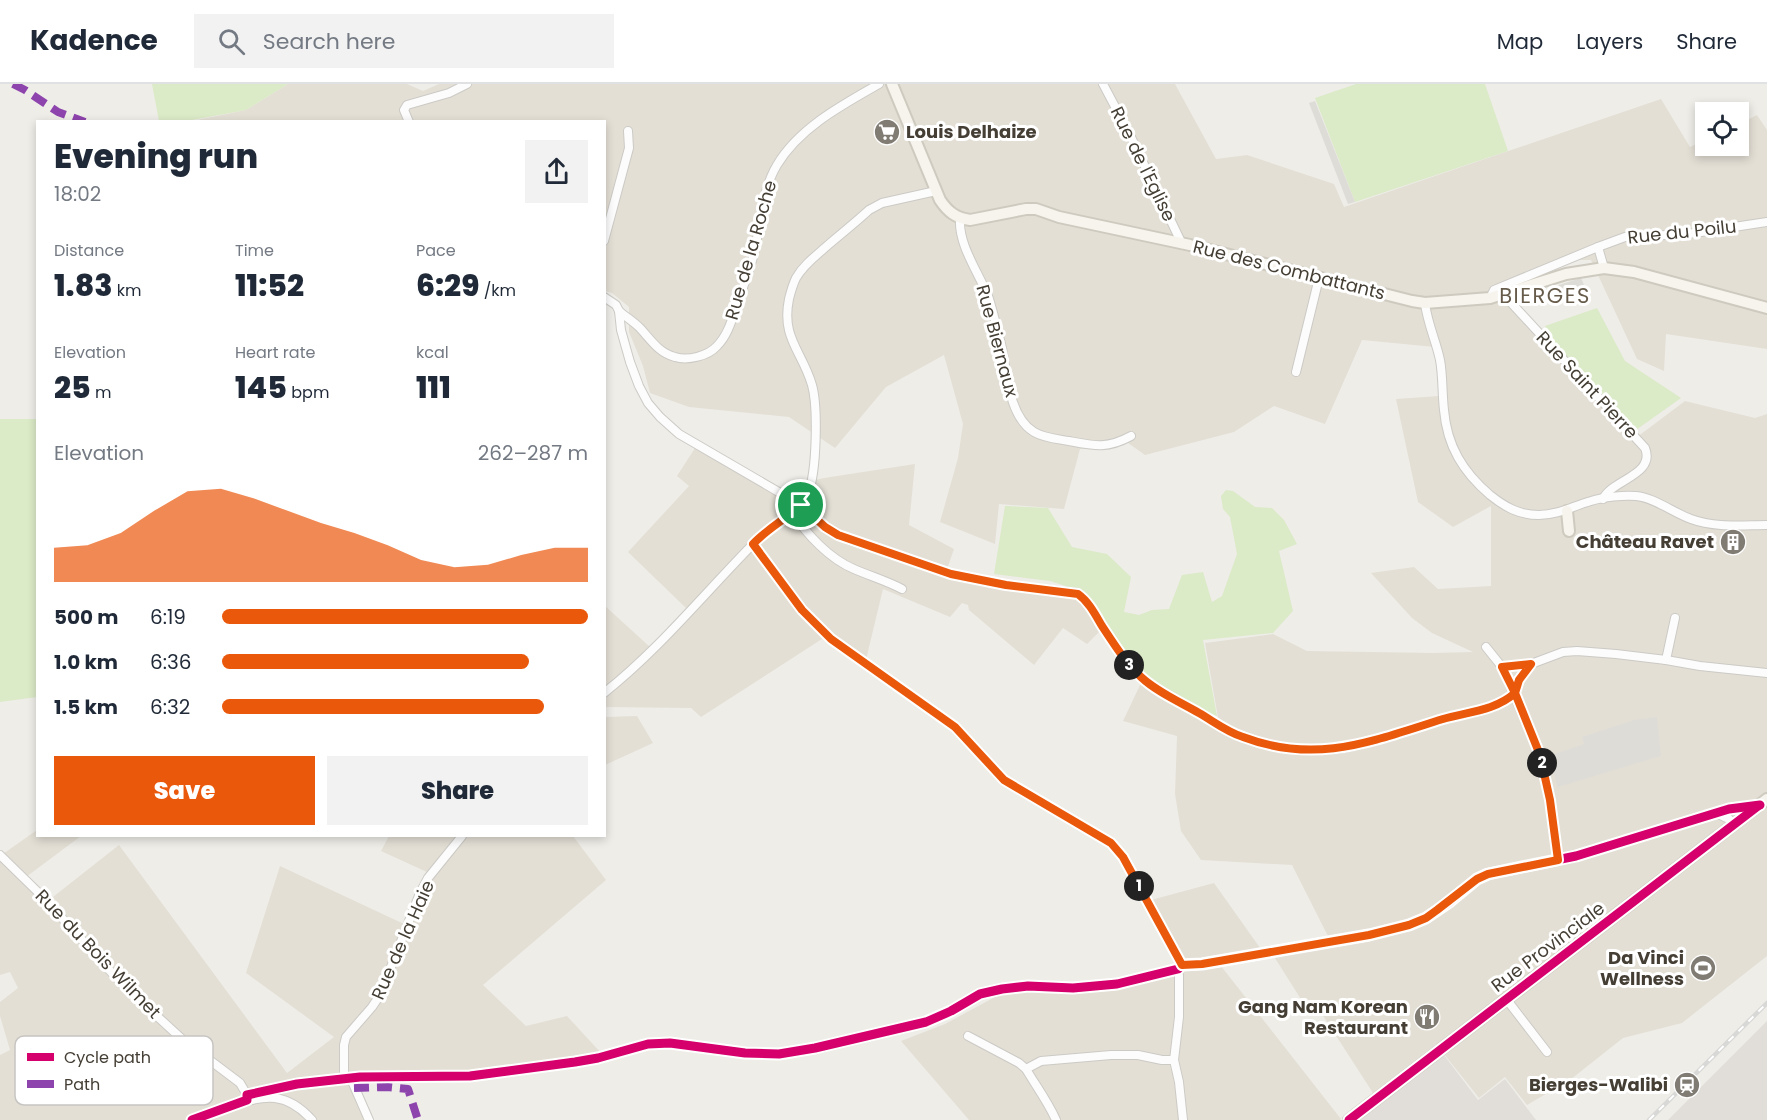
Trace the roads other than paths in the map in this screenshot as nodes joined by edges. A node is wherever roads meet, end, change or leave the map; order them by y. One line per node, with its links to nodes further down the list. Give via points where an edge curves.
1 (467, 84): 5 (street, via 407,105 404,110)
2 (879, 84): 20 (street, Rue de la Roche, via 816,123 784,153 767,187 751,261 728,329 717,347 696,357 674,357 651,342)
3 (892, 84): 7 (street)
4 (1103, 84): 11 (street, Rue de l'Eglise)
5 (408, 120)
6 (628, 131): 10 (street, via 629,148)
7 (936, 191): 8 (street, via 943,205); 24 (street, via 882,203 869,210 807,264 793,284 787,324 790,339 810,379 815,406 814,471)
8 (960, 218): 11 (street, Rue des Combattants, via 1036,209); 22 (street, Rue Biernaux, via 960,232 993,313 1010,393 1028,427 1037,434 1102,447)
9 (1767, 222): 12 (street, Rue du Poilu, via 1688,234 1625,237)
10 (606, 234)
11 (1182, 244): 14 (street, Rue des Combattants)
12 (1598, 246): 13 (street); 17 (street, Rue du Poilu, via 1494,290)
13 (1604, 268): 15 (street, Rue des Combattants, via 1566,274); 19 (street, Rue des Combattants, via 1634,272)
14 (1319, 278): 18 (street, Rue des Combattants); 21 (street)
15 (1504, 295): 17 (street, Rue des Combattants); 23 (street, Rue Saint Pierre, via 1648,454 1644,465 1606,492)
16 (606, 298): 20 (street, Rue de la Roche)
17 (1490, 298): 18 (street, Rue des Combattants)
18 (1425, 303): 25 (street, via 1436,340 1448,433 1464,469 1476,484 1519,513 1550,515)
19 (1767, 308)
20 (619, 311): 24 (street, via 639,386 660,417 679,434)
21 (1296, 372)
22 (1131, 436)
23 (1603, 499): 25 (street); 27 (street, via 1638,496 1707,524)
24 (801, 505): 26 (street); 38 (street, via 838,535 933,569 1006,585 1078,594 1086,599 1116,649 1142,679 1240,736 1261,743 1310,750 1359,745 1492,706)
25 (1566, 511): 28 (street)
26 (793, 513): 29 (street); 30 (street, via 834,559)
27 (1767, 525)
28 (1569, 531)
29 (753, 544): 37 (street, via 631,672); 45 (street, via 802,610 831,639 955,727 1004,780 1116,848)
30 (902, 589)
31 (1675, 618): 33 (street)
32 (1486, 647): 35 (street)
33 (1666, 660): 34 (street, via 1577,651); 36 (street)
34 (1531, 664): 35 (street); 38 (street)
35 (1502, 667): 38 (street)
36 (1767, 673)
37 (606, 691)
38 (1515, 693): 44 (street, via 1540,755)
39 (1764, 802): 40 (street); 41 (street, Rue Provinciale)
40 (1716, 813): 41 (street); 44 (street)
41 (1734, 825): 46 (street, Rue Provinciale)
42 (461, 837): 54 (street, Rue de la Haie, via 428,878 376,1001 346,1037)
43 (0, 855): 47 (street, Rue du Bois Wilmet, via 122,984)
44 (1558, 860): 45 (street, via 1488,874 1426,918 1400,928)
45 (1182, 965): 50 (street, via 1178,969 1179,1017)
46 (1507, 999): 49 (street); 61 (street, Rue Provinciale)
47 (179, 1036)
48 (968, 1036): 52 (street)
49 (1546, 1052)
50 (1174, 1059): 52 (street, via 1111,1055 1041,1062); 60 (street)
51 (213, 1063): 55 (street, Rue du Bois Wilmet, via 240,1083)
52 (1026, 1069): 59 (street)
53 (385, 1076): 54 (street)
54 (348, 1079): 55 (street, via 297,1084); 58 (street)
55 (247, 1098): 56 (street); 57 (street, via 286,1100)
56 (192, 1120)
57 (312, 1120)
58 (369, 1120)
59 (1056, 1120)
60 (1183, 1120)
61 (1349, 1120)

